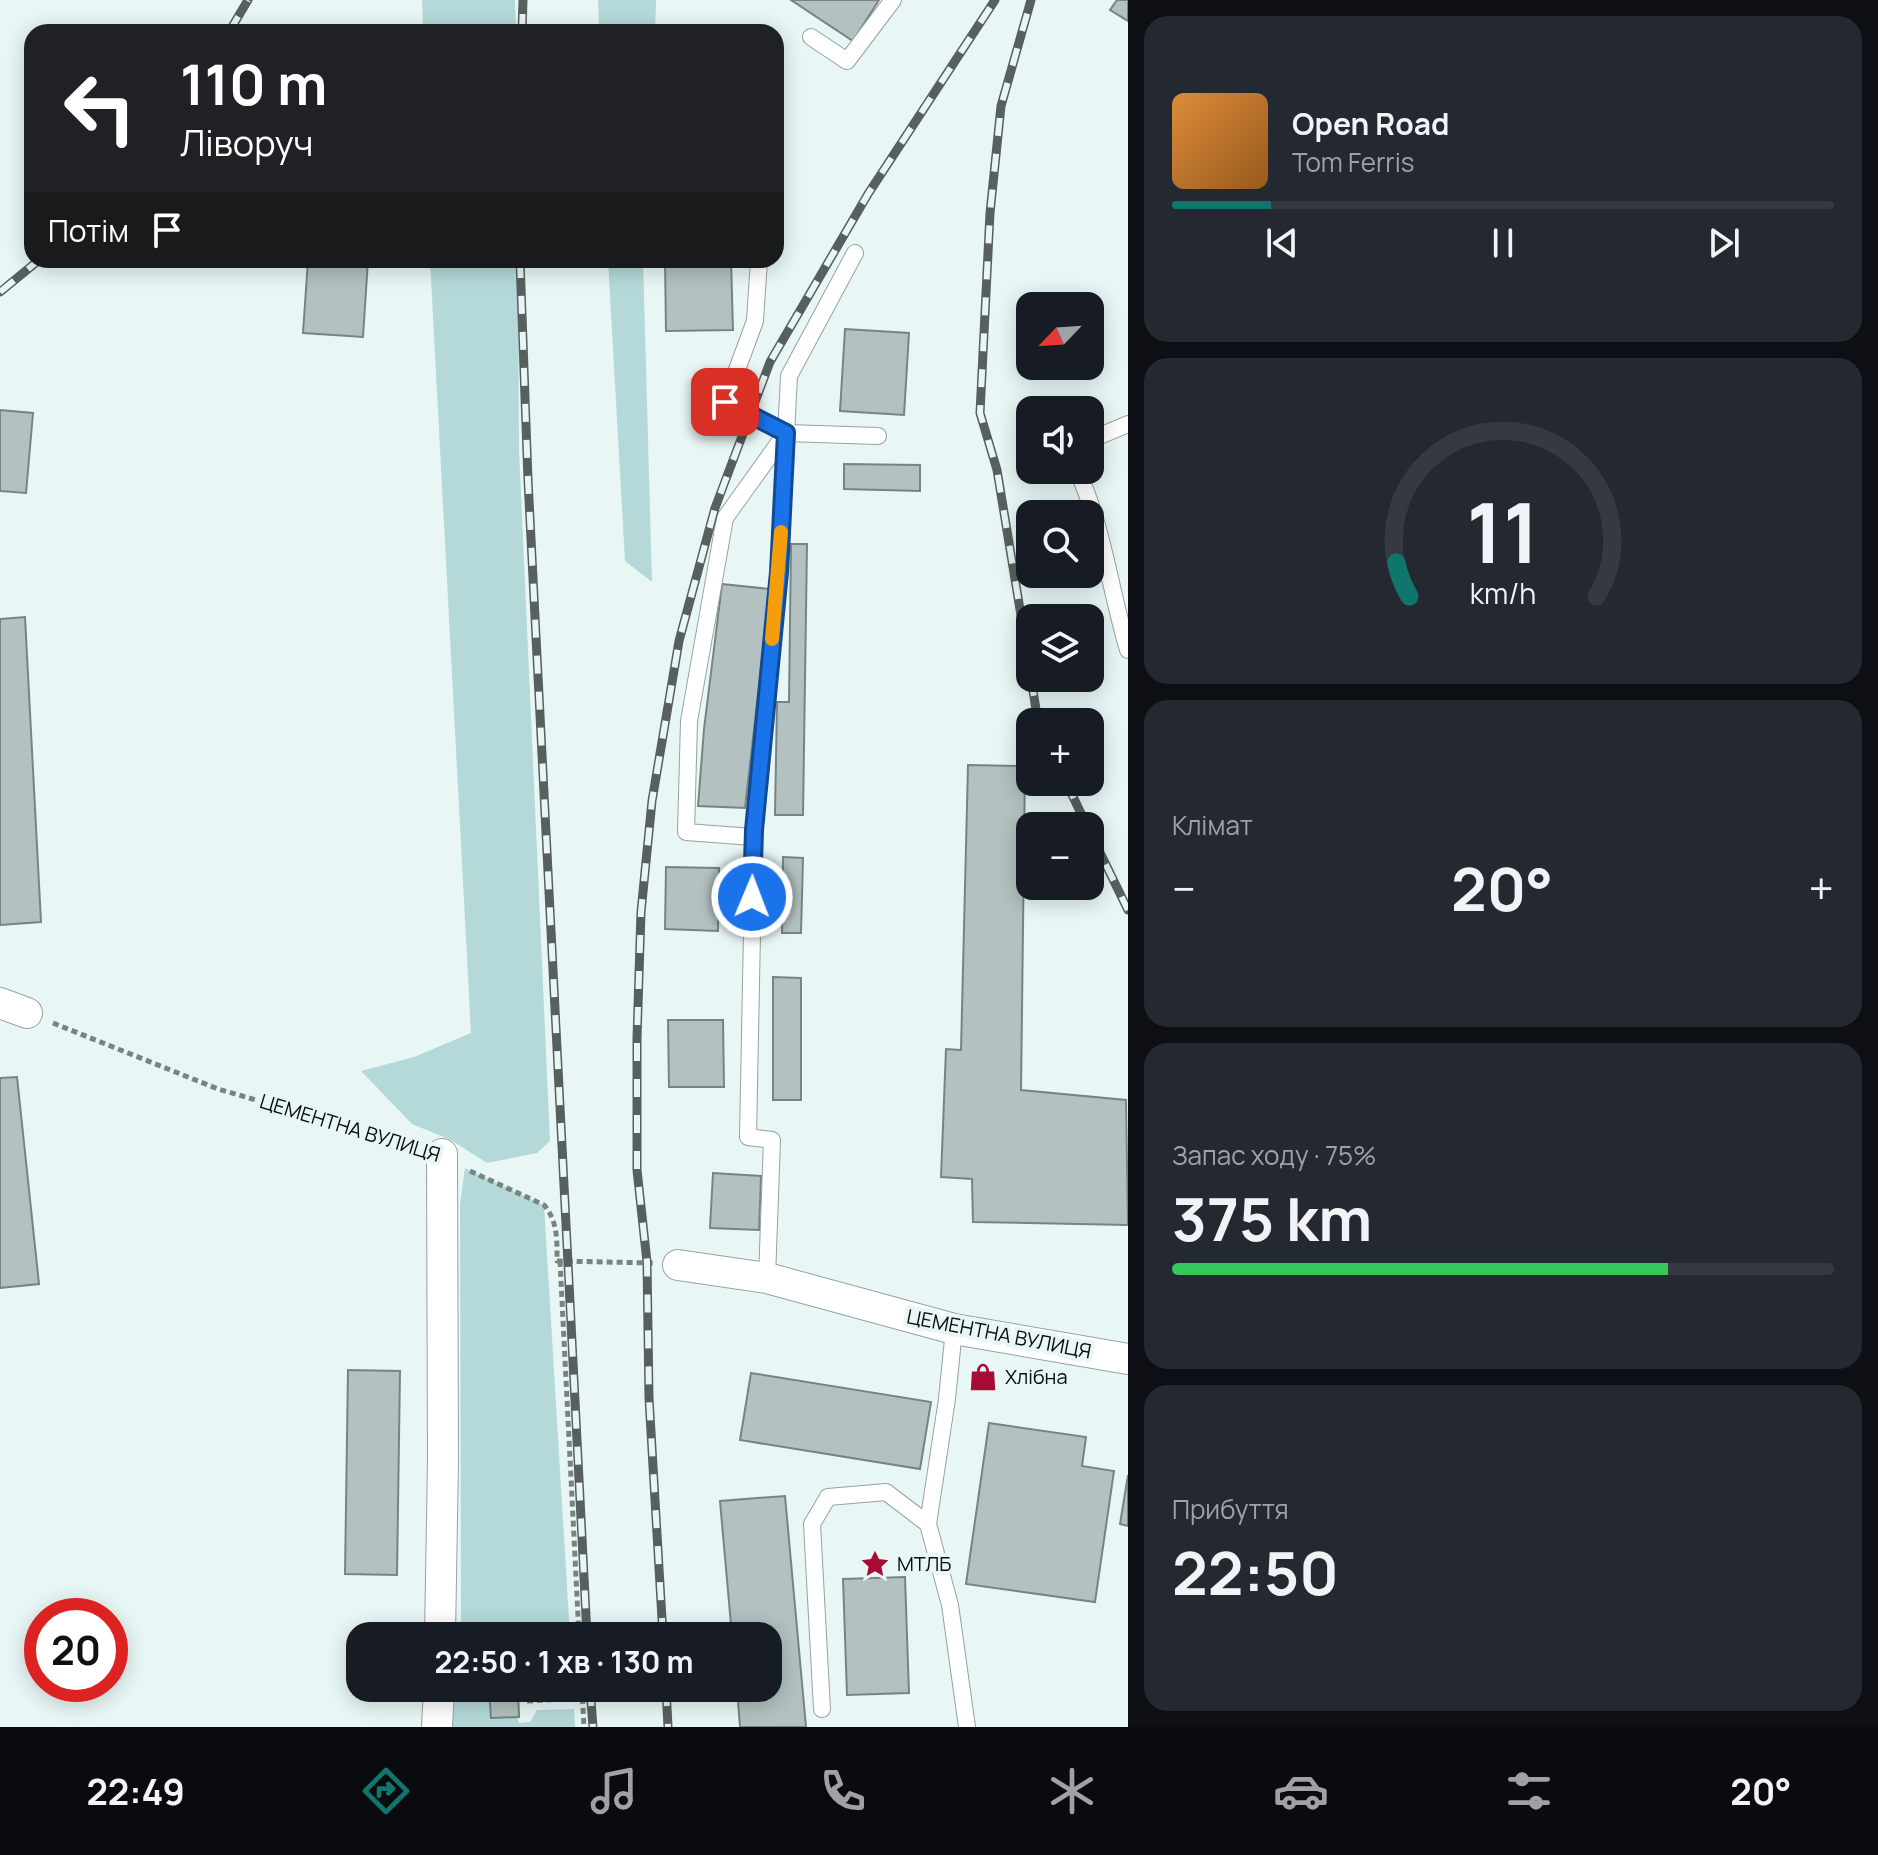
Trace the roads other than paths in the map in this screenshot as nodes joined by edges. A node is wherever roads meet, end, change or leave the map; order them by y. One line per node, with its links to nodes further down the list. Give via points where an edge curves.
1 (893, 0): 2 (lane, via 847,61)
2 (811, 37)
3 (855, 253): 6 (lane, via 789,376)
4 (758, 268): 6 (lane, via 755,321 725,402)
5 (1128, 424): 7 (lane)
6 (786, 433): 8 (lane); 11 (lane, via 779,572); 11 (lane, via 725,518 689,721 686,832)
7 (1104, 434)
8 (878, 436)
9 (1084, 484): 10 (lane)
10 (1128, 650)
11 (753, 837): 14 (lane, via 748,1137 772,1140)
12 (442, 1154): 18 (street)
13 (678, 1265): 14 (street, ЦЕМЕНТНА ВУЛИЦЯ)
14 (767, 1278): 15 (street, ЦЕМЕНТНА ВУЛИЦЯ)
15 (954, 1329): 16 (street, ЦЕМЕНТНА ВУЛИЦЯ); 17 (lane)
16 (1128, 1359)
17 (928, 1524): 20 (lane, via 886,1492 828,1497 812,1524); 22 (lane, via 950,1605)
18 (440, 1622)
19 (438, 1702): 21 (street)
20 (822, 1709)
21 (437, 1727)
22 (967, 1727)

